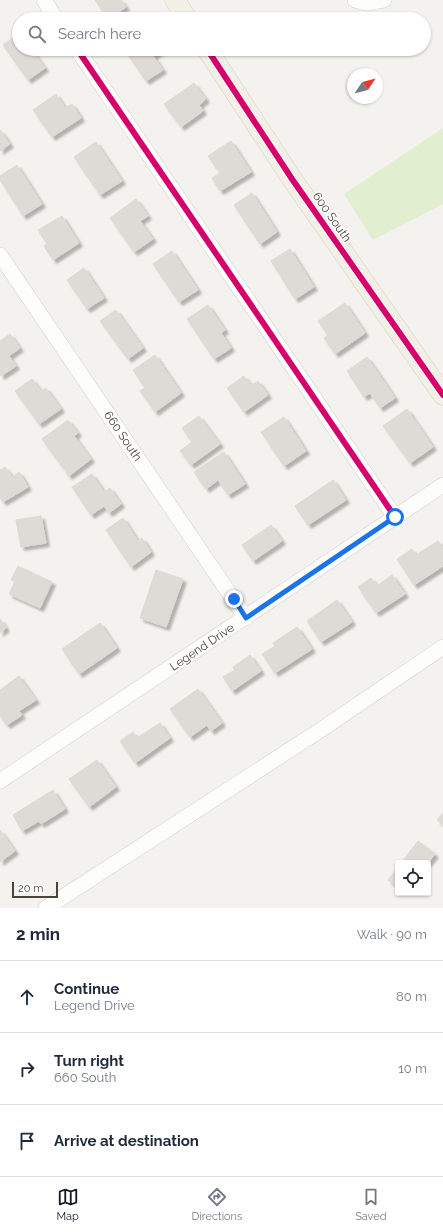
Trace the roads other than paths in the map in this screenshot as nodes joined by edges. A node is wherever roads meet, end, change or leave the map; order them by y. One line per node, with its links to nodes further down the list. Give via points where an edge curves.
1 (44, 0): 5 (street)
2 (175, 0): 6 (main road)
3 (355, 0): 4 (street, via 366,3)
4 (384, 0)
5 (52, 12)
6 (183, 12)
7 (82, 56): 12 (street)
8 (212, 56): 10 (main road, 600 South, via 292,179)
9 (0, 255): 13 (street, 660 South)
10 (443, 396)
11 (443, 485): 12 (street, Legend Drive)
12 (395, 517): 13 (street, Legend Drive)
13 (246, 618): 15 (street, Legend Drive)
14 (443, 647): 16 (street, via 322,729)
15 (0, 781)
16 (46, 908)

